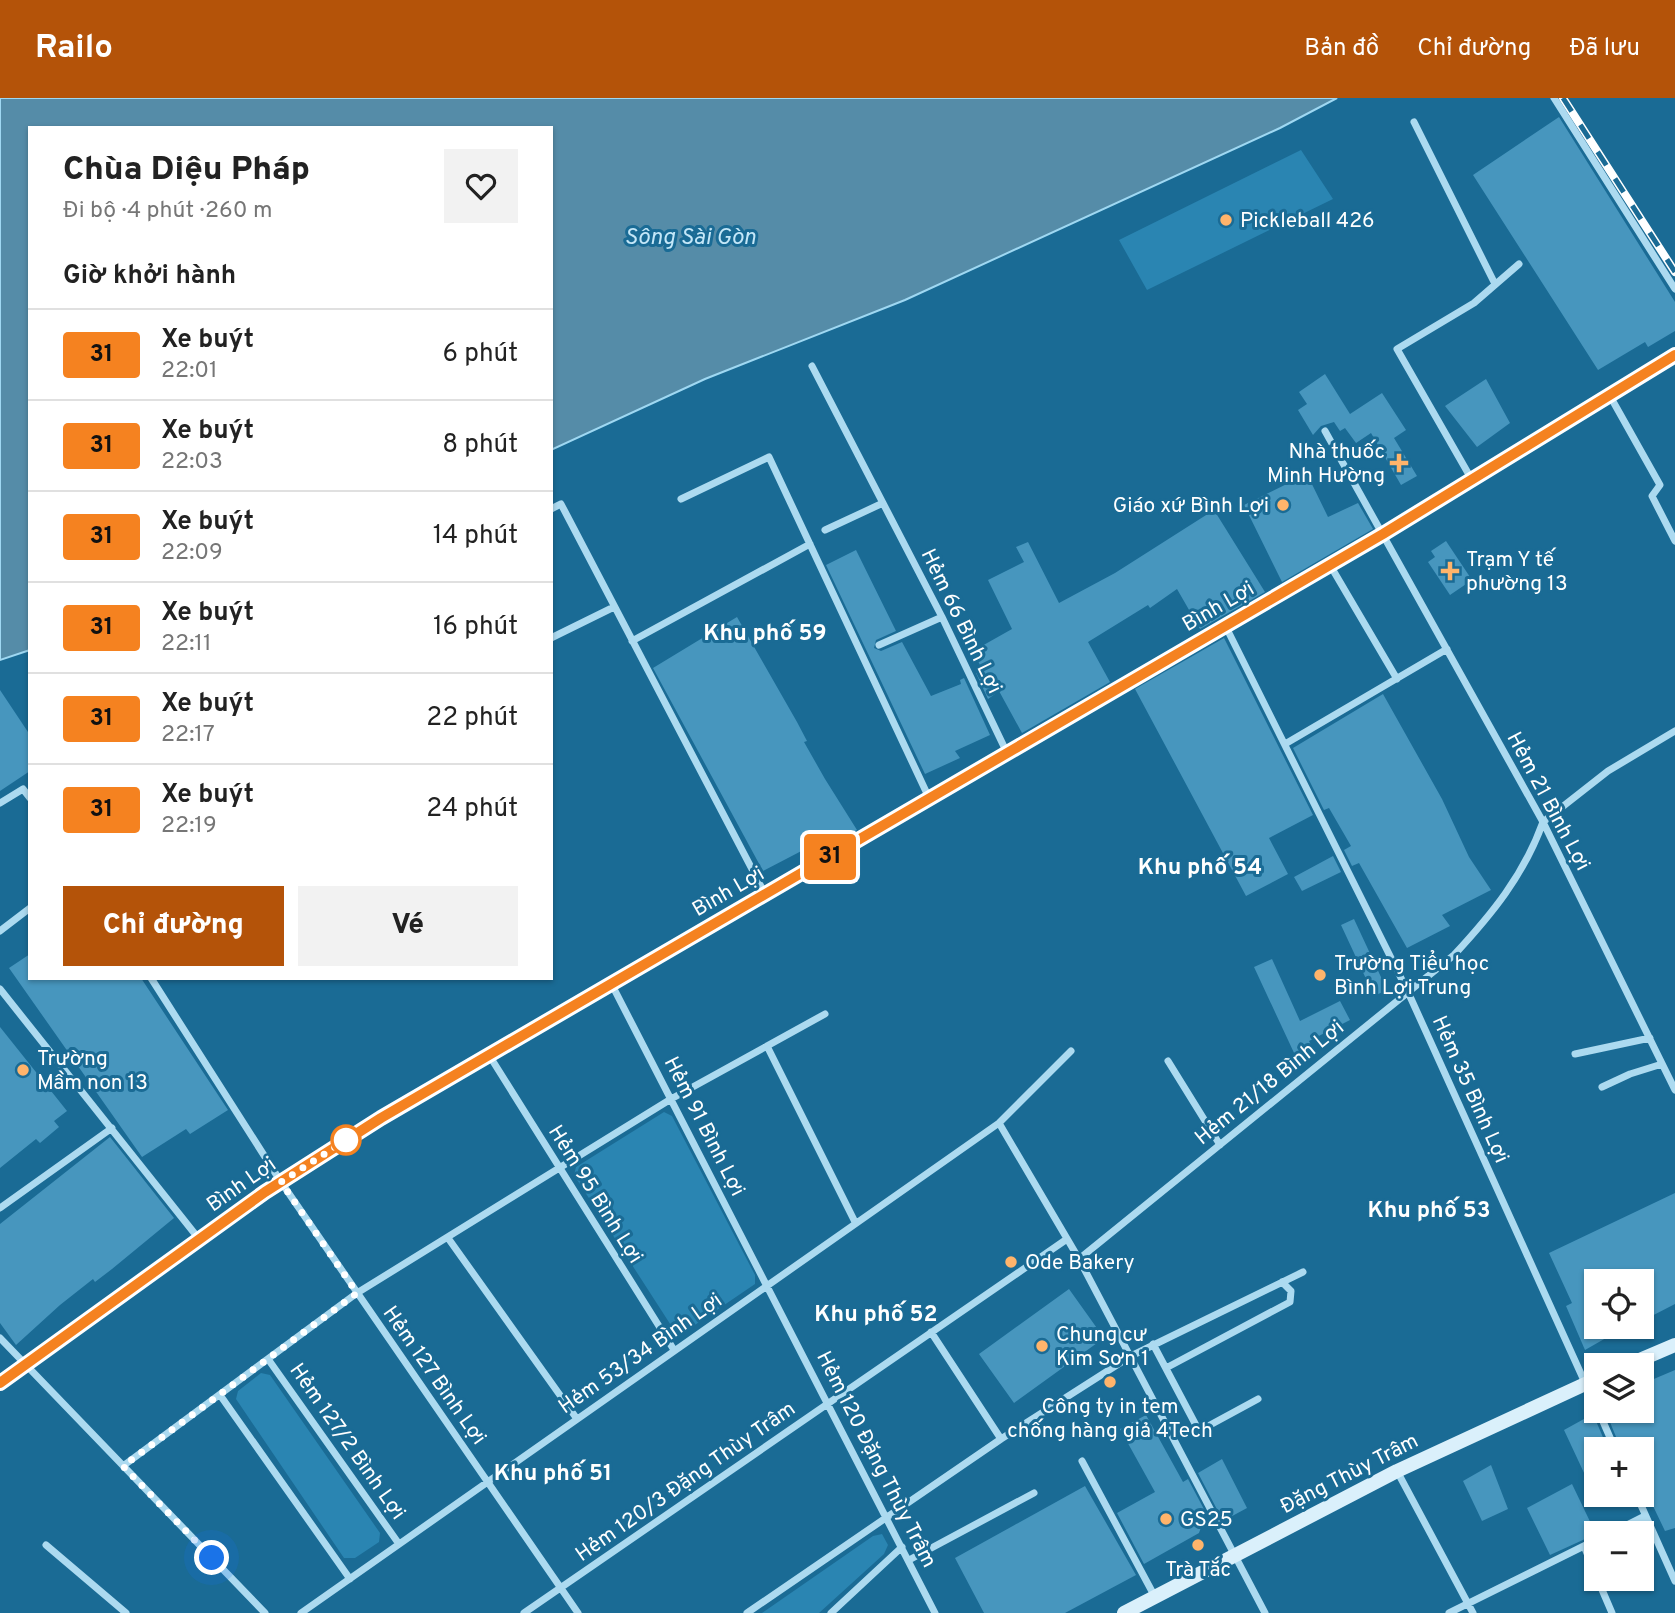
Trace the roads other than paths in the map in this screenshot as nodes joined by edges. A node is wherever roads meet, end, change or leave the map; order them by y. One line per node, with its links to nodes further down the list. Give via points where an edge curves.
1 (1554, 98): 5 (street)
2 (1414, 122): 4 (street)
3 (1520, 264): 4 (street)
4 (1495, 284): 10 (street, via 1474,303 1396,349)
5 (1675, 289)
6 (1675, 355): 8 (street, Bình Lợi)
7 (812, 366): 12 (street, Hẻm 66 Bình Lợi)
8 (1610, 396): 10 (street, Bình Lợi); 16 (street, via 1660,485 1651,495)
9 (1325, 431): 15 (street, Hẻm 21 Bình Lợi)
10 (1472, 481): 15 (street, Bình Lợi)
11 (681, 499): 17 (street, via 769,457)
12 (883, 503): 14 (street); 20 (street, Hẻm 66 Bình Lợi)
13 (553, 508): 19 (street, via 561,504)
14 (824, 530)
15 (1383, 534): 18 (street, Bình Lợi); 25 (street, Hẻm 21 Bình Lợi)
16 (1675, 541)
17 (810, 544): 23 (street); 31 (street)
18 (1330, 565): 21 (street, Bình Lợi); 26 (street)
19 (614, 607): 22 (street); 23 (street)
20 (942, 617): 24 (street); 29 (street, Hẻm 66 Bình Lợi)
21 (1226, 625): 28 (street, Hẻm 35 Bình Lợi); 29 (street, Bình Lợi)
22 (553, 637)
23 (632, 640): 34 (street)
24 (879, 645)
25 (1447, 649): 26 (street); 33 (street, Hẻm 21 Bình Lợi)
26 (1397, 679): 28 (street)
27 (1675, 731): 33 (street, via 1608,771)
28 (1285, 744): 40 (street, Hẻm 35 Bình Lợi)
29 (1008, 755): 31 (street, Bình Lợi)
30 (28, 795): 32 (street, via 23,789)
31 (930, 801): 34 (street, Bình Lợi)
32 (0, 803)
33 (1543, 822): 40 (street, Hẻm 21/18 Bình Lợi, via 1531,855 1495,911 1454,955); 42 (street, Hẻm 21 Bình Lợi)
34 (765, 894): 38 (street, Bình Lợi)
35 (28, 909): 36 (street)
36 (0, 930)
37 (152, 980): 56 (street, Hẻm 127 Bình Lợi)
38 (611, 983): 46 (street, Bình Lợi); 51 (street, Hẻm 91 Bình Lợi)
39 (0, 989): 53 (street)
40 (1408, 992): 54 (street, Hẻm 21/18 Bình Lợi); 76 (street, Hẻm 35 Bình Lợi)
41 (825, 1014): 43 (street, Hẻm 127/2 Bình Lợi)
42 (1650, 1038): 45 (street); 48 (street, Hẻm 21 Bình Lợi)
43 (767, 1046): 51 (street, Hẻm 127/2 Bình Lợi); 58 (street)
44 (1071, 1051): 52 (street, Hẻm 53/34 Bình Lợi)
45 (1575, 1054)
46 (489, 1055): 55 (street, Hẻm 95 Bình Lợi); 56 (street, Bình Lợi)
47 (1168, 1061): 54 (street)
48 (1662, 1064): 49 (street); 50 (street, Hẻm 21 Bình Lợi)
49 (1602, 1087)
50 (1675, 1090)
51 (671, 1099): 55 (street, Hẻm 127/2 Bình Lợi); 65 (street, Hẻm 91 Bình Lợi)
52 (999, 1123): 58 (street, Hẻm 53/34 Bình Lợi); 61 (street)
53 (112, 1128): 57 (street); 60 (street)
54 (1220, 1145): 62 (street, Hẻm 21/18 Bình Lợi)
55 (559, 1169): 59 (street, Hẻm 127/2 Bình Lợi); 70 (street, Hẻm 95 Bình Lợi)
56 (281, 1182): 60 (street, Bình Lợi); 66 (street, Hẻm 127 Bình Lợi)
57 (0, 1208)
58 (855, 1222): 65 (street, Hẻm 53/34 Bình Lợi)
59 (448, 1238): 66 (street, Hẻm 127/2 Bình Lợi); 83 (street)
60 (199, 1239): 75 (street, Bình Lợi)
61 (1067, 1239): 62 (street); 67 (street, Hẻm 120/3 Đặng Thùy Trâm)
62 (1079, 1259): 72 (street)
63 (1303, 1272): 64 (street)
64 (1282, 1282): 69 (street); 77 (street, via 1291,1290 1290,1302)
65 (767, 1284): 70 (street, Hẻm 53/34 Bình Lợi); 82 (street, Hẻm 120 Đặng Thùy Trâm)
66 (357, 1293): 74 (street, Hẻm 127/2 Bình Lợi); 88 (street, Hẻm 127 Bình Lợi)
67 (931, 1332): 82 (street, Hẻm 120/3 Đặng Thùy Trâm); 84 (street)
68 (0, 1338): 75 (street)
69 (1153, 1344): 72 (street); 77 (street)
70 (674, 1350): 83 (street, Hẻm 53/34 Bình Lợi)
71 (1673, 1350): 73 (street)
72 (1131, 1356): 84 (street); 98 (street)
73 (1654, 1356)
74 (268, 1359): 80 (street, Hẻm 127/2 Bình Lợi); 94 (street, Hẻm 127/2 Bình Lợi)
75 (24, 1365): 78 (street, Bình Lợi); 86 (street)
76 (1584, 1366)
77 (1166, 1368): 81 (street, via 1199,1431)
78 (0, 1383)
79 (1584, 1384): 87 (street, Đặng Thùy Trâm)
80 (220, 1395): 86 (street, Hẻm 127/2 Bình Lợi); 100 (street)
81 (1258, 1399)
82 (829, 1403): 91 (street, Hẻm 120 Đặng Thùy Trâm); 102 (street, Hẻm 120/3 Đặng Thùy Trâm)
83 (577, 1419): 88 (street, Hẻm 53/34 Bình Lợi)
84 (1001, 1439): 91 (street)
85 (1082, 1461): 104 (street)
86 (123, 1466): 107 (street)
87 (1397, 1471): 98 (street, Đặng Thùy Trâm); 105 (street)
88 (488, 1482): 94 (street, Hẻm 53/34 Bình Lợi); 102 (street, Hẻm 127 Bình Lợi)
89 (1034, 1493): 99 (street)
90 (1641, 1507): 92 (street)
91 (887, 1516): 97 (street, Hẻm 120 Đặng Thùy Trâm); 111 (street)
92 (1645, 1516): 93 (street); 101 (street)
93 (1635, 1521)
94 (399, 1544): 100 (street, Hẻm 53/34 Bình Lợi)
95 (46, 1545): 106 (street)
96 (1584, 1546): 105 (street)
97 (902, 1547): 99 (street, Hẻm 120 Đặng Thùy Trâm); 112 (street)
98 (1233, 1555): 104 (street, Đặng Thùy Trâm); 115 (street)
99 (909, 1560): 113 (street, Hẻm 120 Đặng Thùy Trâm)
100 (350, 1578): 108 (street, Hẻm 53/34 Bình Lợi)
101 (1675, 1581)
102 (561, 1587): 109 (street, Hẻm 120/3 Đặng Thùy Trâm); 110 (street, Hẻm 127 Bình Lợi)
103 (1603, 1591): 118 (street)
104 (1155, 1597): 114 (street, Đặng Thùy Trâm)
105 (1469, 1604): 116 (street); 117 (street)
106 (126, 1613)
107 (265, 1613)
108 (301, 1613)
109 (524, 1613)
110 (578, 1613)
111 (747, 1613)
112 (831, 1613)
113 (935, 1613)
114 (1124, 1613)
115 (1265, 1613)
116 (1450, 1613)
117 (1474, 1613)
118 (1612, 1613)

